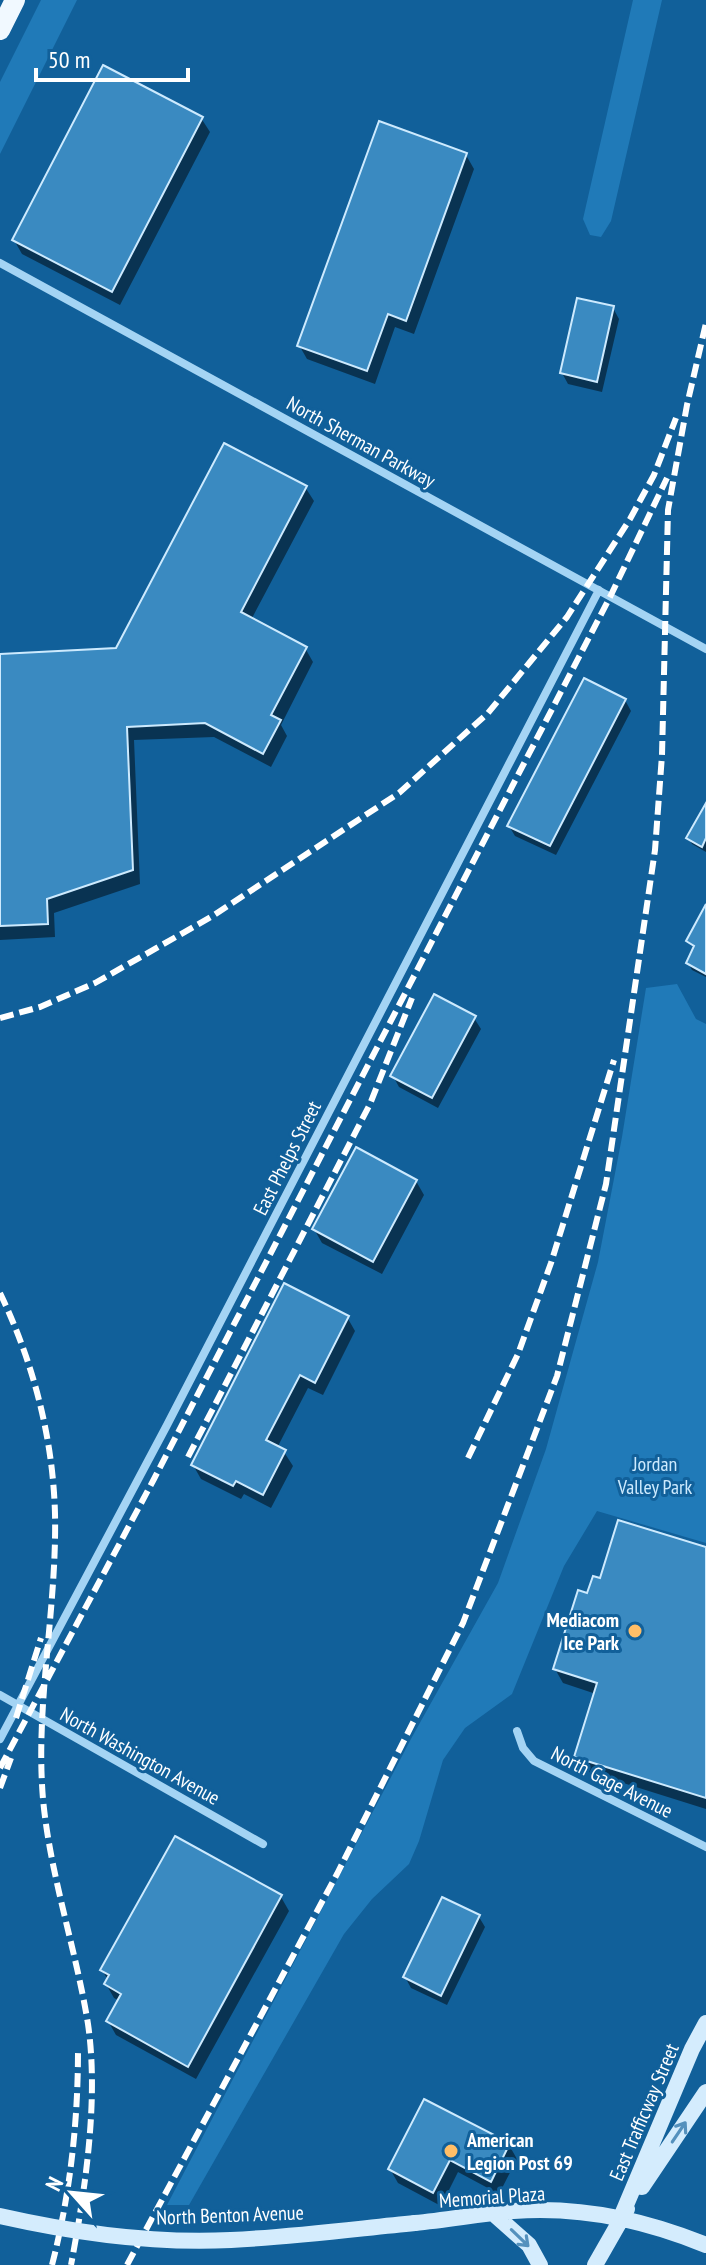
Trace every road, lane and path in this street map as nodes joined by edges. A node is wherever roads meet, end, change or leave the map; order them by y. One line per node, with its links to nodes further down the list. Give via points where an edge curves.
1 (15, 0): 2 (main road)
2 (0, 30)
3 (0, 263): 4 (street, North Sherman Parkway)
4 (599, 590): 5 (street, North Sherman Parkway); 7 (street, East Phelps Street)
5 (706, 649)
6 (0, 1695): 7 (street, North Washington Avenue)
7 (18, 1704): 9 (street, East Phelps Street); 10 (street, North Washington Avenue)
8 (517, 1731): 11 (street, North Gage Avenue, via 534,1761)
9 (0, 1739)
10 (263, 1844)
11 (706, 1847)
12 (706, 2023): 16 (main road, East Trafficway Street)
13 (706, 2092): 16 (main road, East Trafficway Street, one-way to 13)
14 (495, 2215): 16 (main road, Memorial Plaza, via 539,2211); 17 (main road, Memorial Plaza); 19 (main road, one-way to 19, via 529,2245)
15 (0, 2216): 17 (main road, North Benton Avenue, bridge, via 141,2239 186,2240)
16 (621, 2217): 18 (main road, Memorial Plaza); 20 (main road, East Trafficway Street)
17 (415, 2223)
18 (706, 2245)
19 (540, 2265)
20 (595, 2265)

